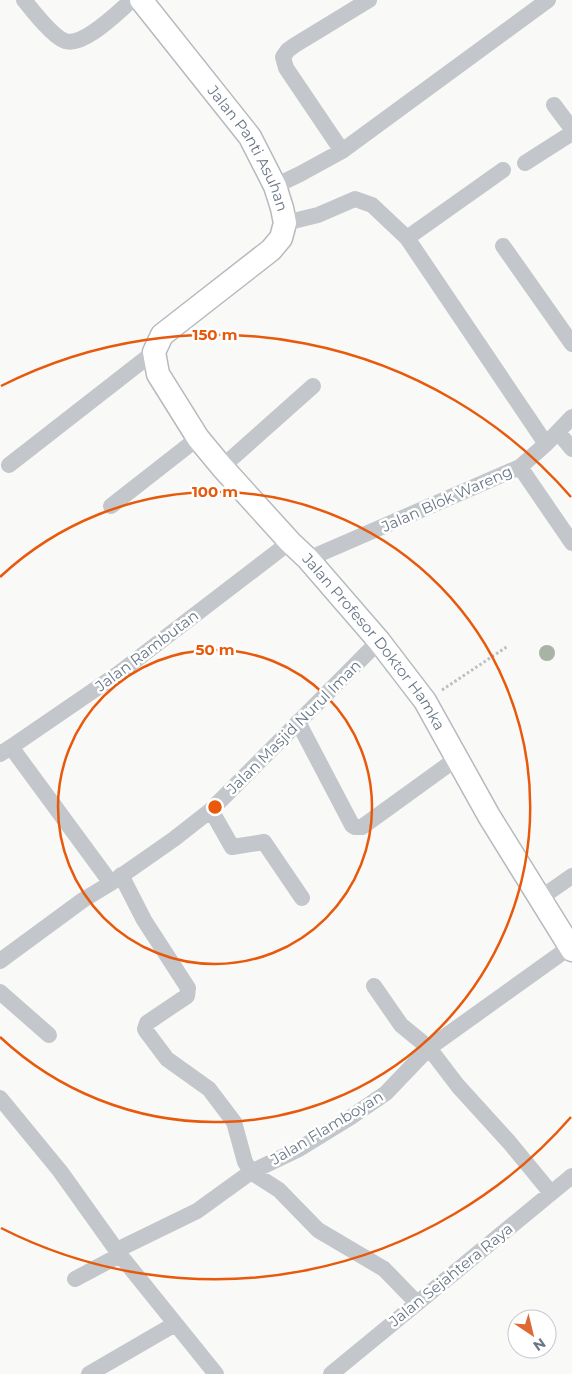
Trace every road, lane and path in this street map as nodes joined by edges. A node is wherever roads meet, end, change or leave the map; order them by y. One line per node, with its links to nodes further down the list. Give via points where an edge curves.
1 (24, 0): 2 (street, via 48,29 64,41 77,41)
2 (132, 0)
3 (141, 0): 11 (street, Jalan Panti Asuhan, via 250,137)
4 (369, 0): 8 (street, via 295,45 283,56 286,68)
5 (548, 0): 8 (street)
6 (554, 105): 7 (street)
7 (572, 131): 9 (street)
8 (342, 150): 11 (street)
9 (525, 163)
10 (503, 170): 13 (street)
11 (275, 186): 12 (street, Jalan Panti Asuhan)
12 (285, 223): 13 (street, via 356,200 372,205); 16 (street, Jalan Panti Asuhan, via 281,238 271,250 162,335)
13 (407, 238): 21 (street)
14 (503, 246): 15 (street)
15 (572, 344)
16 (154, 352): 20 (street, Jalan Profesor Doktor Hamka, via 158,374); 23 (street)
17 (314, 386): 24 (street)
18 (572, 417): 19 (street, Jalan Blok Wareng)
19 (558, 432): 21 (street, Jalan Blok Wareng); 22 (street)
20 (198, 438): 24 (street, Jalan Profesor Doktor Hamka); 26 (street)
21 (546, 444): 25 (street, Jalan Blok Wareng)
22 (572, 449)
23 (9, 465)
24 (222, 466): 27 (street, Jalan Profesor Doktor Hamka)
25 (520, 467): 28 (street); 29 (street, Jalan Blok Wareng)
26 (111, 506)
27 (290, 542): 29 (street, Jalan Profesor Doktor Hamka); 34 (street, Jalan Rambutan, via 119,673)
28 (572, 543)
29 (308, 559): 30 (street, Jalan Profesor Doktor Hamka)
30 (379, 641): 32 (street, Jalan Profesor Doktor Hamka); 33 (street, Jalan Masjid Nurul Iman)
31 (508, 646): 32 (path)
32 (425, 701): 35 (street, Jalan Profesor Doktor Hamka)
33 (298, 722): 35 (street, via 355,827 362,827); 36 (street, Jalan Masjid Nurul Iman)
34 (6, 750): 38 (street)
35 (456, 759): 40 (street, Jalan Profesor Doktor Hamka)
36 (211, 810): 38 (street, Jalan Masjid Nurul Iman); 39 (street, via 232,847 264,842)
37 (572, 876): 40 (street)
38 (116, 879): 42 (street, Jalan Masjid Nurul Iman); 48 (street, via 188,988 186,996 147,1023 146,1031 167,1059 209,1089 234,1122)
39 (302, 898)
40 (539, 899): 41 (street, Jalan Profesor Doktor Hamka)
41 (571, 948): 46 (street, Jalan Flamboyan)
42 (0, 961)
43 (374, 986): 46 (street, via 401,1025)
44 (0, 992): 45 (street)
45 (49, 1035)
46 (429, 1048): 48 (street, Jalan Flamboyan, via 386,1093 299,1148); 50 (street)
47 (0, 1098): 51 (street, via 60,1171)
48 (251, 1172): 51 (street, Jalan Flamboyan, via 196,1211); 53 (street, via 279,1190 318,1230 384,1270)
49 (572, 1176): 50 (street, Jalan Sejahtera Raya)
50 (551, 1193): 53 (street, Jalan Sejahtera Raya)
51 (119, 1252): 52 (street, Jalan Flamboyan); 54 (street)
52 (75, 1279)
53 (417, 1303): 57 (street, Jalan Sejahtera Raya)
54 (175, 1324): 55 (street); 56 (street)
55 (89, 1374)
56 (216, 1374)
57 (331, 1374)

